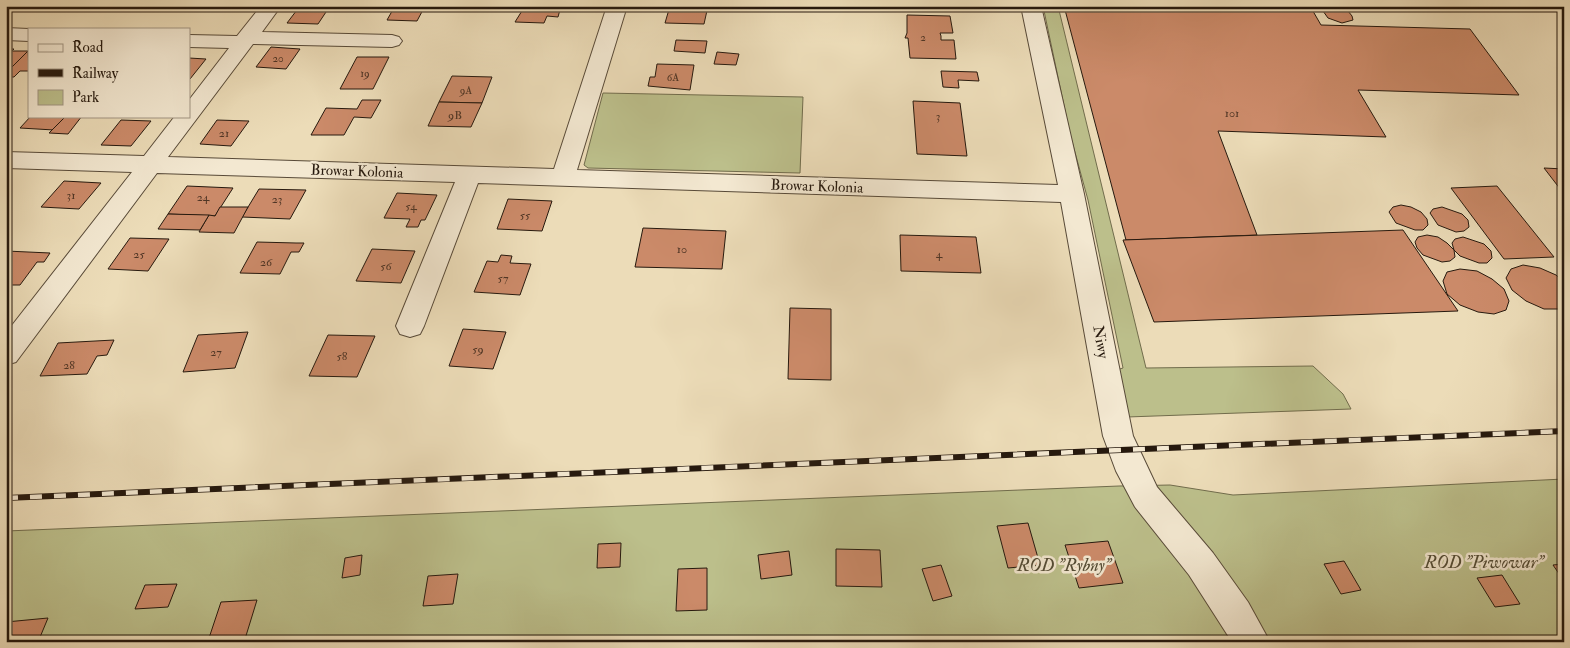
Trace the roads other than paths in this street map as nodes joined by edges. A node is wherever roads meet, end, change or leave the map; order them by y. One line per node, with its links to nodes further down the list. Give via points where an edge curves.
1 (271, 6): 6 (street)
2 (617, 6): 14 (street)
3 (1032, 6): 15 (street, Niwy)
4 (6, 34): 5 (street)
5 (28, 34)
6 (244, 40): 7 (street); 8 (street); 9 (street)
7 (190, 41)
8 (392, 41)
9 (190, 112)
10 (186, 118): 12 (street)
11 (6, 160): 12 (street, Browar Kolonia)
12 (152, 164): 13 (street, Browar Kolonia); 17 (street)
13 (470, 174): 14 (street, Browar Kolonia); 16 (street)
14 (563, 178): 15 (street, Browar Kolonia)
15 (1072, 194): 18 (street, Niwy, via 1116,428 1124,454 1146,497 1201,564)
16 (410, 326)
17 (6, 354)
18 (1252, 642)

